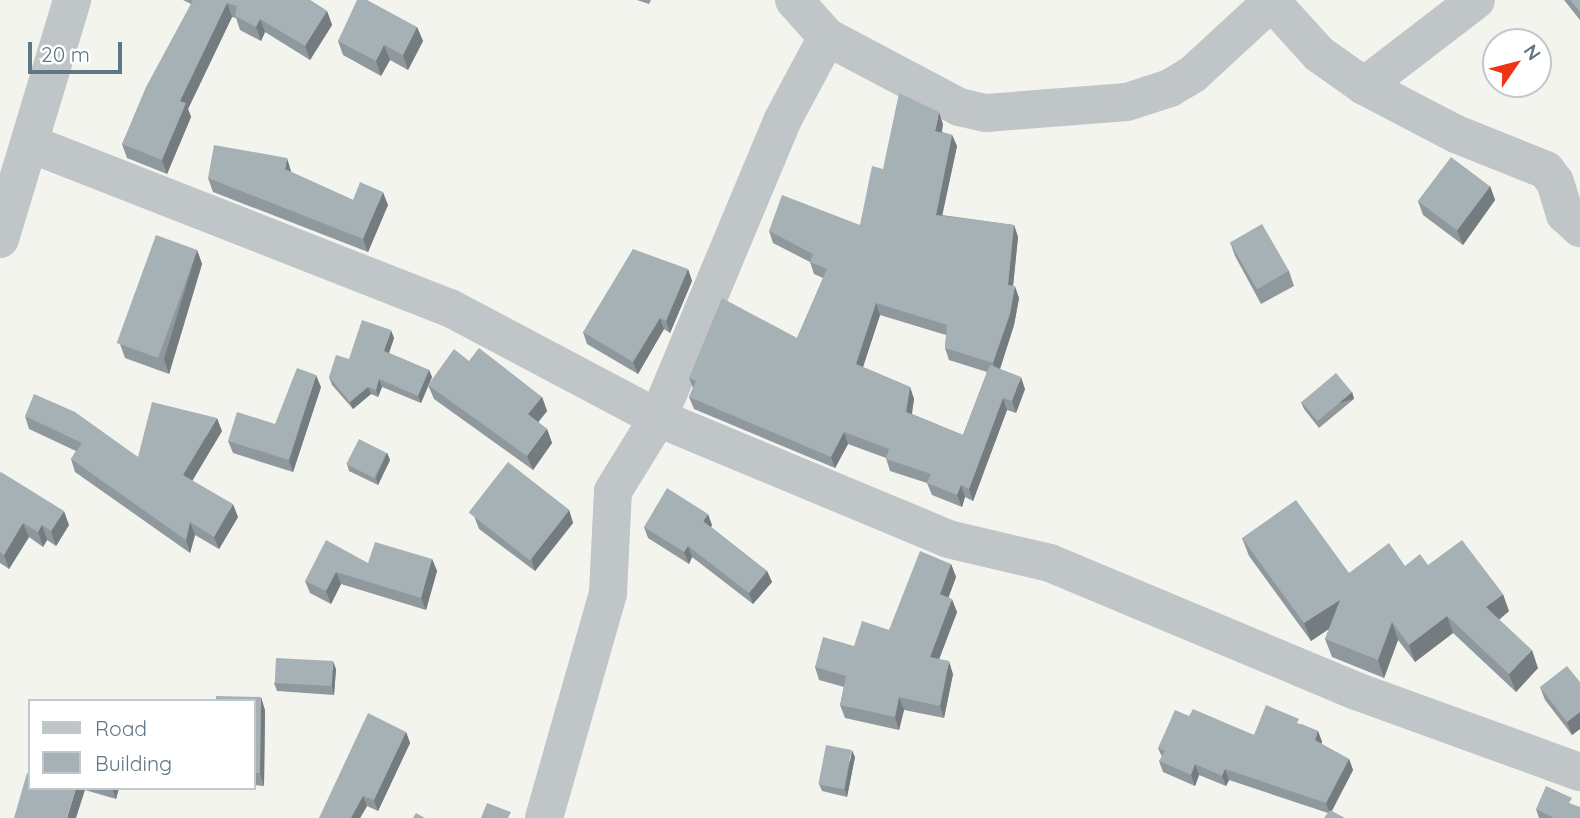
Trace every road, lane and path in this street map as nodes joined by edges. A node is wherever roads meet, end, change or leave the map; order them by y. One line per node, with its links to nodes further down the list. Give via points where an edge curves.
1 (72, 0): 7 (street)
2 (794, 0): 5 (street)
3 (1476, 0): 6 (street)
4 (1271, 1): 5 (street, via 1192,75 1170,88 1127,102 1053,111 971,112); 6 (street, via 1319,54)
5 (827, 37): 10 (street, via 782,121)
6 (1364, 86): 8 (street, via 1457,134 1546,170 1555,182 1565,214)
7 (32, 144): 9 (street); 10 (street, via 450,308)
8 (1580, 228)
9 (0, 239)
10 (657, 418): 11 (street, via 948,539 1050,564 1356,691); 12 (street, via 613,491 608,593)
11 (1580, 772)
12 (544, 818)

